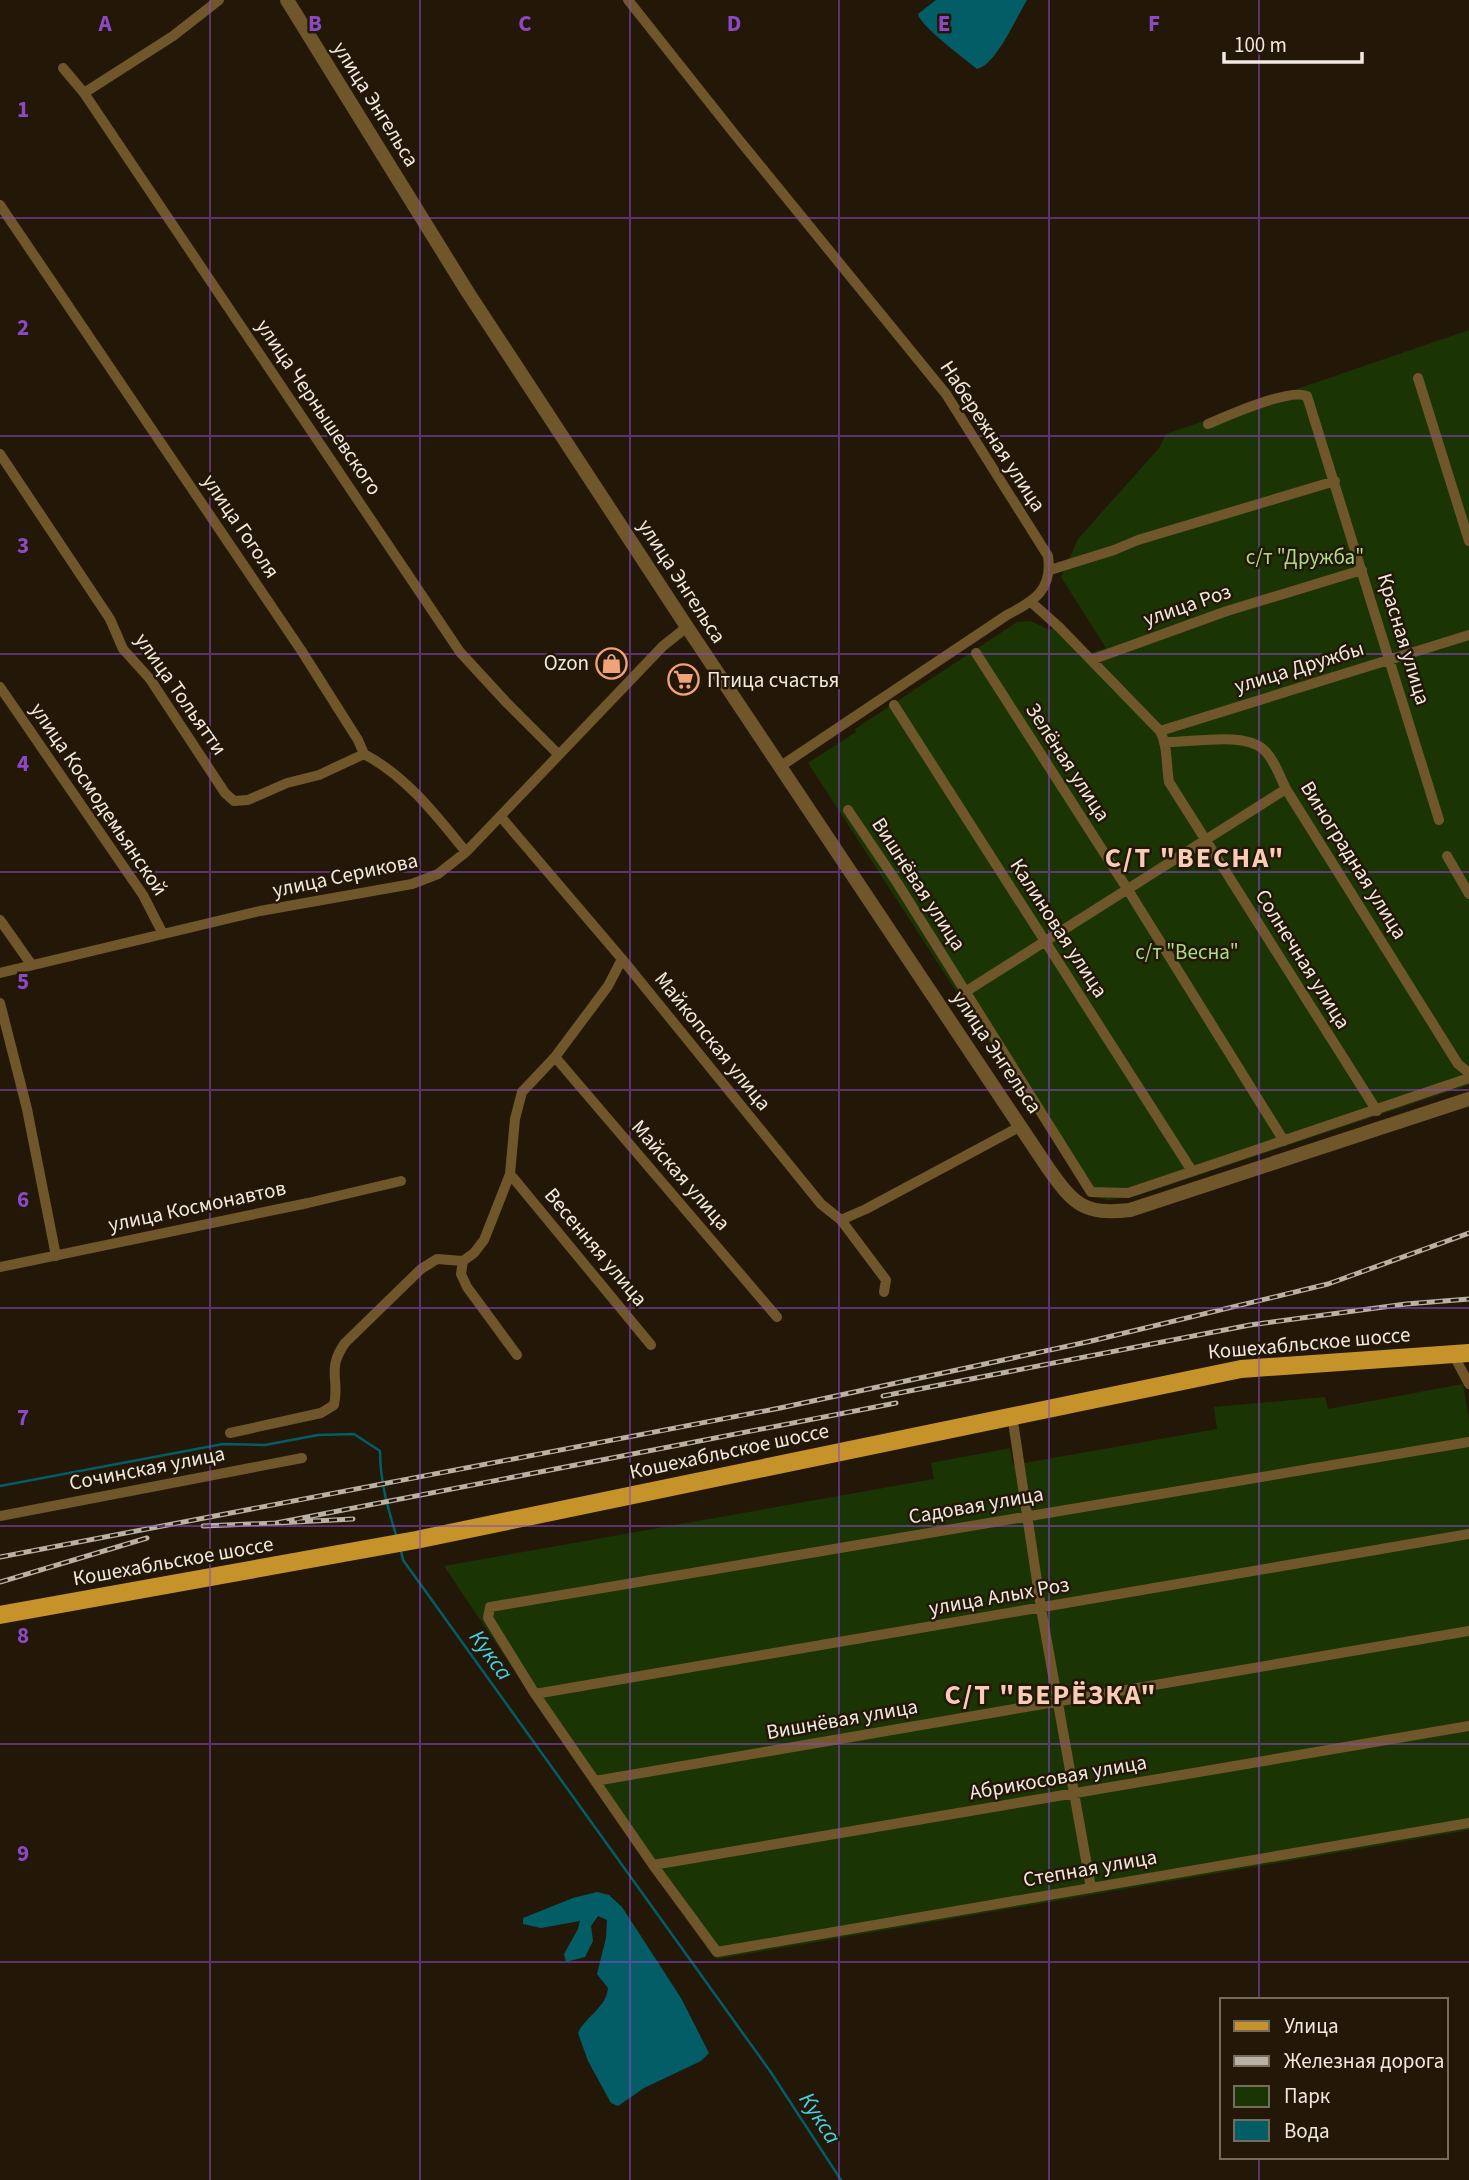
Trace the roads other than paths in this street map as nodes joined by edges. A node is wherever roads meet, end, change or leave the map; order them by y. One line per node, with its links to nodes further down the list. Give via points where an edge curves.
1 (219, 0): 5 (street, via 173,36)
2 (288, 0): 15 (street, улица Энгельса, via 467,291)
3 (628, 0): 12 (street, Набережная улица, via 946,394 1048,556)
4 (63, 68): 5 (street, улица Чернышевского)
5 (83, 93): 25 (street, улица Чернышевского, via 460,652)
6 (0, 205): 24 (street, улица Гоголя, via 301,650)
7 (1418, 378): 11 (street)
8 (1208, 424): 10 (street, Красная улица, via 1301,393 1307,396)
9 (0, 454): 24 (street, улица Тольятти, via 110,619 123,649 150,679 234,801 319,775)
10 (1335, 481): 12 (street); 13 (street, Красная улица)
11 (1469, 541)
12 (1050, 570): 14 (street, via 1043,590)
13 (1362, 570): 18 (street, улица Роз, via 1227,611); 19 (street, Красная улица)
14 (1031, 602): 18 (street, Солнечная улица); 26 (street)
15 (687, 627): 25 (street, улица Серикова, via 663,646); 26 (street, улица Энгельса)
16 (1469, 635): 19 (street, улица Дружбы)
17 (976, 653): 34 (street, Зелёная улица)
18 (1091, 660): 22 (street, Солнечная улица)
19 (1390, 660): 22 (street, улица Дружбы); 30 (street, Красная улица)
20 (0, 687): 37 (street, улица Космодемьянской, via 143,895)
21 (894, 705): 38 (street, Калиновая улица)
22 (1160, 731): 23 (street, Солнечная улица)
23 (1166, 742): 27 (street, Виноградная улица, via 1226,739 1264,749); 31 (street, Солнечная улица, via 1169,782)
24 (364, 754): 32 (street, улица Гоголя, via 384,765 430,808)
25 (559, 755): 29 (street, улица Серикова)
26 (781, 766): 48 (street, улица Энгельса)
27 (1286, 789): 31 (street); 45 (street, Виноградная улица)
28 (848, 810): 42 (street, Вишнёвая улица)
29 (500, 817): 32 (street, улица Серикова); 39 (street, Майкопская улица)
30 (1439, 820)
31 (1204, 840): 34 (street); 47 (street, Солнечная улица)
32 (466, 852): 37 (street, улица Серикова, via 438,874 412,884)
33 (1447, 856): 35 (street)
34 (1128, 890): 38 (street); 49 (street, Зелёная улица)
35 (1469, 894)
36 (0, 920): 40 (street)
37 (163, 934): 40 (street, улица Серикова)
38 (1045, 942): 42 (street); 50 (street, Калиновая улица)
39 (622, 960): 44 (street); 53 (street, Майкопская улица, via 821,1204)
40 (31, 964): 41 (street, улица Серикова)
41 (0, 973)
42 (965, 992): 50 (street, Вишнёвая улица, via 1091,1192 1128,1193)
43 (0, 1003): 54 (street)
44 (555, 1057): 51 (street, via 522,1091); 58 (street, Майская улица)
45 (1469, 1076): 47 (street)
46 (1469, 1099): 48 (street, улица Энгельса, via 1130,1210 1108,1212 1082,1207 1063,1188)
47 (1377, 1111): 49 (street)
48 (1021, 1126): 53 (street)
49 (1284, 1141): 50 (street)
50 (1192, 1171)
51 (510, 1174): 55 (street, via 484,1240); 59 (street, Весенняя улица)
52 (401, 1181): 54 (street, улица Космонавтов)
53 (841, 1220): 57 (street, Майкопская улица, via 886,1280)
54 (56, 1256): 56 (street, улица Космонавтов)
55 (463, 1261): 61 (street, via 461,1274 467,1287); 64 (street, Сочинская улица, via 437,1259 421,1269 345,1343 336,1356 334,1405 321,1413)
56 (0, 1267)
57 (884, 1292)
58 (777, 1317)
59 (651, 1345)
60 (1461, 1353): 62 (street); 63 (main road, Кошехабльское шоссе, via 1241,1369)
61 (517, 1355)
62 (1469, 1384)
63 (1012, 1415): 68 (street); 71 (main road, Кошехабльское шоссе, via 416,1540)
64 (230, 1433)
65 (1469, 1442): 68 (street, Садовая улица)
66 (302, 1458): 67 (street, Сочинская улица)
67 (0, 1516)
68 (1026, 1516): 70 (street); 73 (street, Садовая улица, via 490,1606 492,1628)
69 (1469, 1534): 70 (street, улица Алых Роз)
70 (1041, 1608): 73 (street, улица Алых Роз); 74 (street)
71 (0, 1615)
72 (1469, 1631): 74 (street, Вишнёвая улица)
73 (534, 1694): 76 (street)
74 (1057, 1701): 76 (street, Вишнёвая улица); 77 (street)
75 (1469, 1726): 77 (street, Абрикосовая улица)
76 (595, 1782): 79 (street)
77 (1073, 1794): 79 (street, Абрикосовая улица); 80 (street)
78 (1469, 1823): 80 (street, Степная улица)
79 (653, 1865): 80 (street, Степная улица, via 717,1952)
80 (1091, 1888)

